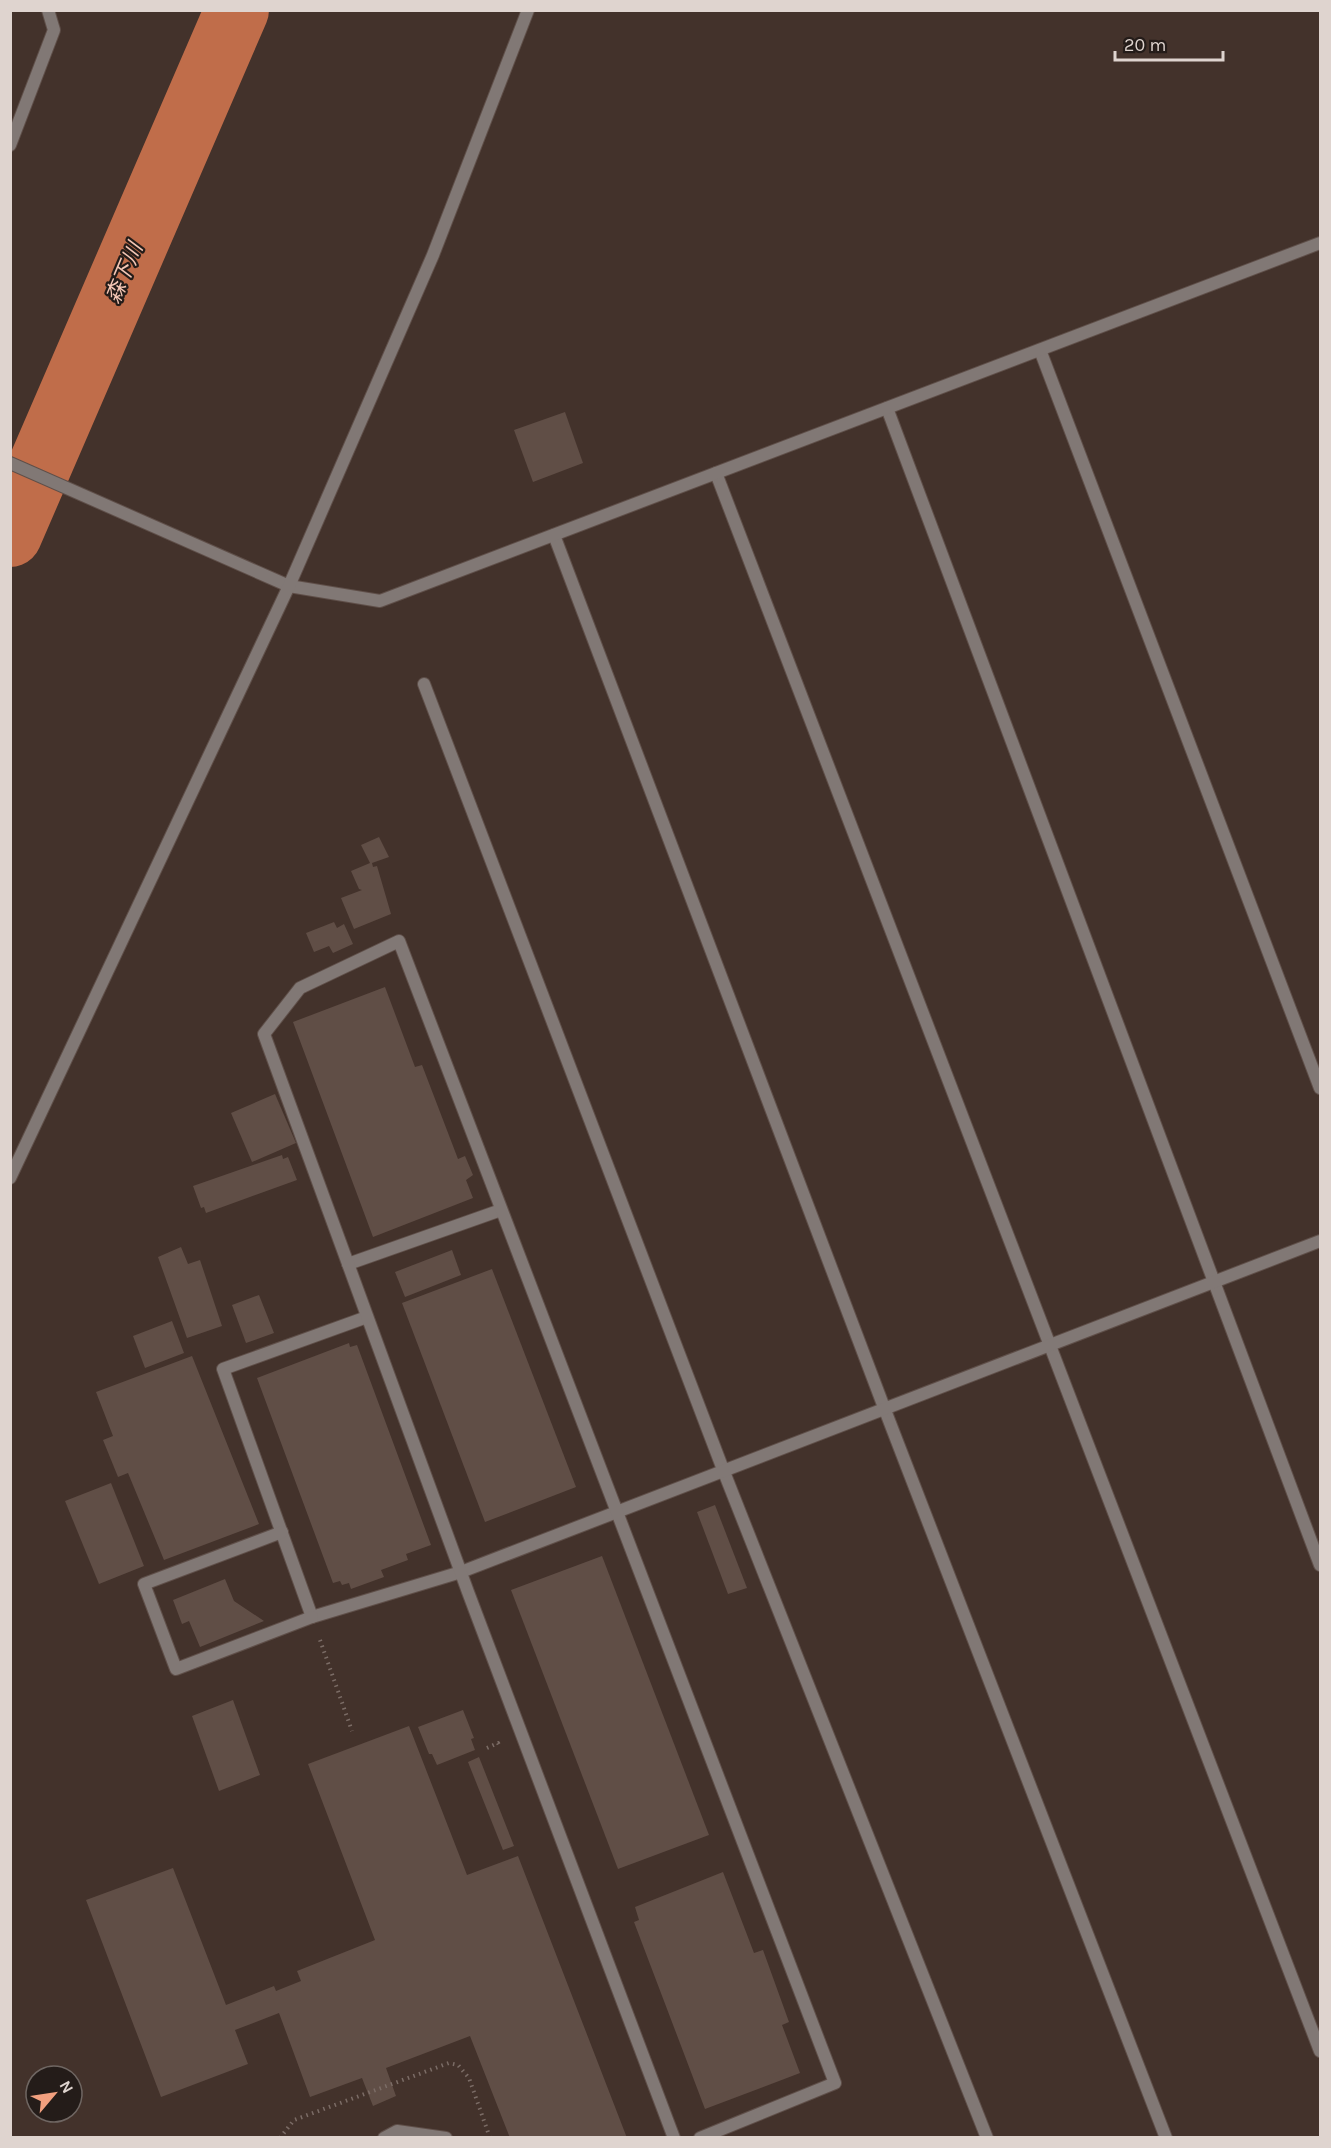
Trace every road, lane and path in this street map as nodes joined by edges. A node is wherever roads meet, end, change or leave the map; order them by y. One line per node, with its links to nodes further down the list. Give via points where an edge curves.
1 (48, 10): 3 (street, via 54,30)
2 (528, 10): 10 (street, via 433,255)
3 (10, 145)
4 (1320, 243): 5 (street)
5 (1040, 350): 6 (street); 12 (street)
6 (887, 408): 8 (street); 17 (street)
7 (10, 463): 10 (street)
8 (716, 473): 9 (street); 19 (street)
9 (554, 535): 10 (street, via 380,601); 20 (street)
10 (290, 586): 13 (street)
11 (424, 684): 21 (street)
12 (1320, 1088)
13 (10, 1178)
14 (501, 1210): 16 (street); 16 (street, via 399,941 300,987 264,1034); 22 (street)
15 (1320, 1241): 17 (street)
16 (348, 1264): 18 (street)
17 (1214, 1282): 19 (street); 24 (street)
18 (367, 1317): 23 (street, via 223,1369); 25 (street)
19 (1050, 1346): 20 (street); 28 (street)
20 (885, 1410): 21 (street); 36 (street)
21 (724, 1472): 22 (street); 35 (street)
22 (615, 1513): 25 (street); 34 (street, via 835,2083)
23 (282, 1533): 26 (street); 26 (street, via 144,1584 176,1669)
24 (1320, 1565)
25 (461, 1572): 26 (street); 33 (street)
26 (312, 1617): 27 (path)
27 (352, 1731)
28 (1320, 2050)
29 (280, 2138): 32 (path, via 294,2120 449,2063 458,2065 469,2078)
30 (384, 2138): 31 (street, via 397,2131)
31 (446, 2138)
32 (490, 2138)
33 (674, 2138)
34 (700, 2138)
35 (987, 2138)
36 (1166, 2138)

